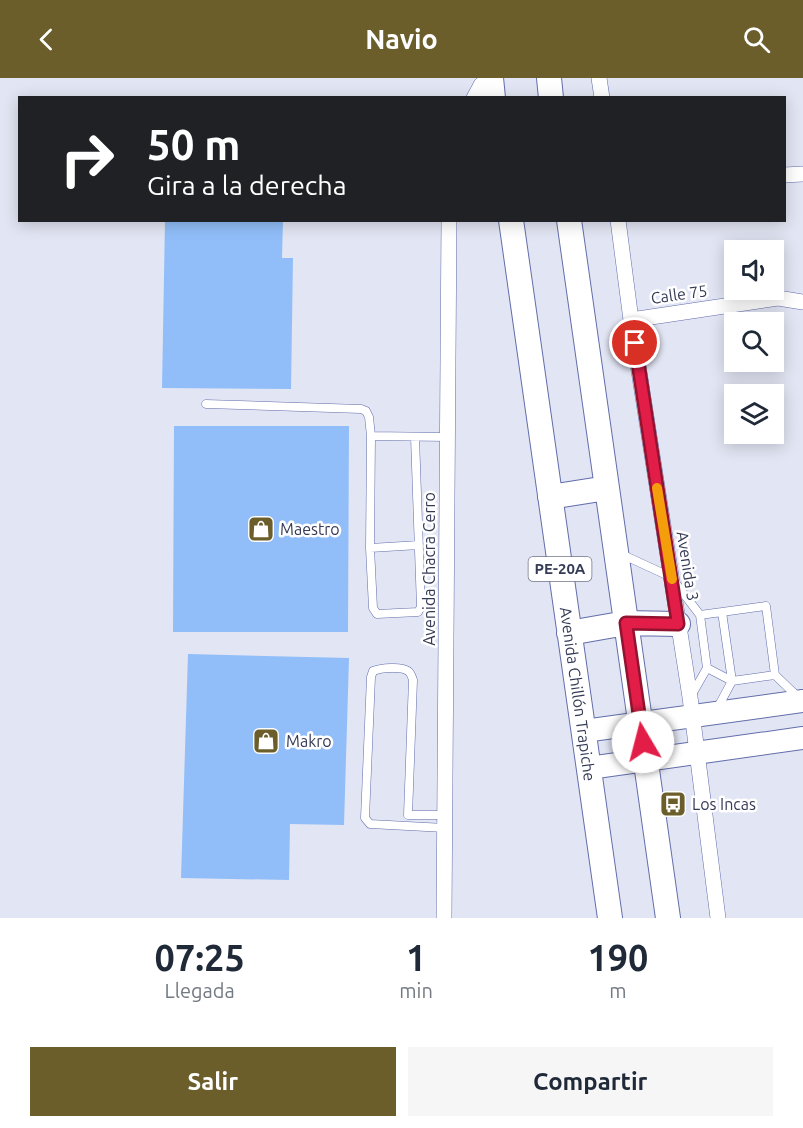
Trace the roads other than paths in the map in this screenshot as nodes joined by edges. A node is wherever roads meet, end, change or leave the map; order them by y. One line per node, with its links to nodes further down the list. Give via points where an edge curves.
1 (490, 78): 4 (street); 5 (main road)
2 (549, 78): 6 (main road)
3 (599, 78): 7 (street)
4 (475, 96)
5 (493, 96)
6 (551, 96)
7 (602, 96)
8 (803, 174): 9 (street)
9 (786, 175)
10 (449, 222): 19 (street, Avenida Chacra Cerro)
11 (511, 222): 21 (main road, Avenida Chillón Trapiche / PE-20A)
12 (569, 222): 20 (main road)
13 (618, 222): 15 (street, Avenida 3)
14 (803, 302): 15 (street, Calle 75, via 778,298)
15 (631, 320): 25 (street, Avenida 3)
16 (206, 404): 17 (lane, via 361,409 369,417)
17 (370, 436): 18 (lane); 23 (lane)
18 (415, 437): 19 (lane); 22 (lane)
19 (447, 437): 43 (street, Avenida Chacra Cerro)
20 (607, 488): 21 (main road); 24 (main road)
21 (550, 497): 29 (main road, Avenida Chillón Trapiche / PE-20A)
22 (419, 545): 23 (lane); 23 (lane, via 422,608 418,612 377,614 373,608)
23 (370, 548)
24 (616, 552): 25 (lane); 28 (main road)
25 (671, 577): 27 (street, Avenida 3); 27 (lane)
26 (722, 612): 27 (lane); 31 (lane, via 766,606); 32 (lane)
27 (689, 619): 28 (main road); 30 (lane); 34 (street, Avenida 3)
28 (626, 623): 29 (main road); 36 (main road)
29 (569, 633): 37 (main road, Avenida Chillón Trapiche / PE-20A)
30 (707, 668): 32 (lane); 34 (lane)
31 (776, 675): 32 (lane); 33 (lane)
32 (732, 681): 35 (lane)
33 (803, 701): 35 (main road)
34 (692, 707): 35 (main road); 36 (main road); 39 (street, Avenida 3)
35 (715, 713)
36 (640, 723): 37 (main road); 40 (main road)
37 (584, 731): 41 (main road, Avenida Chillón Trapiche / PE-20A)
38 (803, 738): 39 (main road)
39 (697, 753): 40 (main road); 48 (street, Avenida 3)
40 (646, 760): 41 (main road); 47 (main road)
41 (589, 768): 46 (main road, Avenida Chillón Trapiche / PE-20A)
42 (408, 815): 43 (lane); 44 (lane); 44 (lane, via 413,680 406,670 380,669 370,677 365,818 370,824)
43 (445, 821): 44 (lane); 45 (street, Avenida Chacra Cerro)
44 (408, 827)
45 (444, 918)
46 (610, 918)
47 (668, 918)
48 (718, 918)

